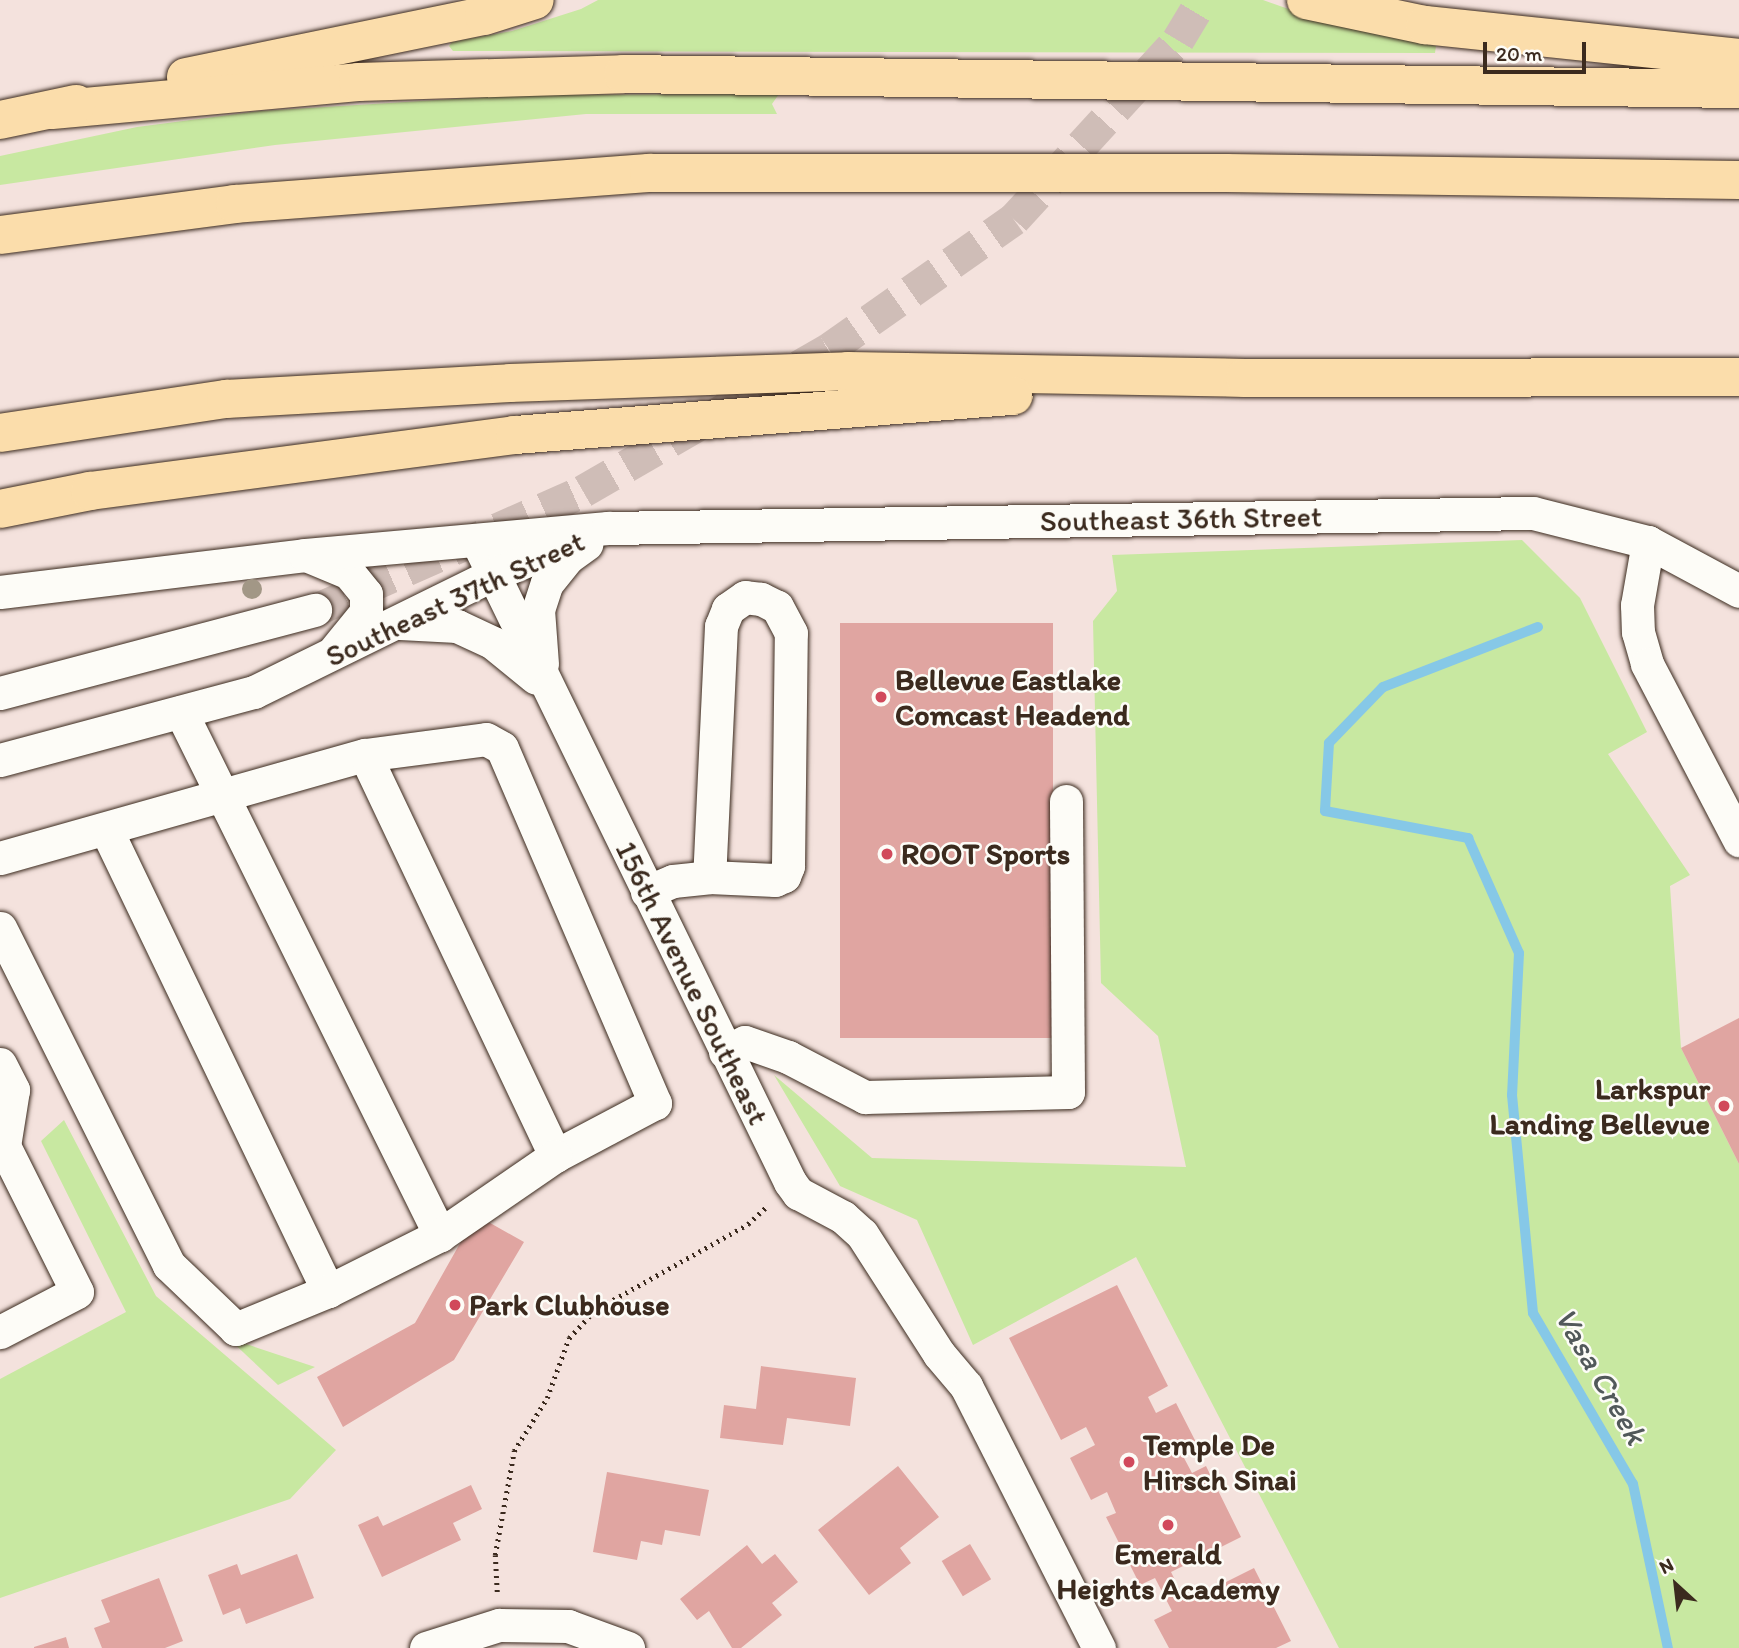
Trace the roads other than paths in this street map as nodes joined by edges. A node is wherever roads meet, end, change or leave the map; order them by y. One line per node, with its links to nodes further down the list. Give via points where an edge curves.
1 (536, 0): 5 (highway, via 484,16 235,64)
2 (1306, 0): 3 (highway, via 1425,25)
3 (1739, 58)
4 (1739, 89): 5 (highway, via 623,74 358,82)
5 (52, 110): 6 (highway)
6 (0, 120)
7 (1739, 180): 8 (highway, via 1226,173 649,173 235,204)
8 (0, 235)
9 (1739, 377): 10 (highway)
10 (1245, 378): 11 (highway, via 848,371 510,383 226,400); 12 (highway, via 514,435 90,491)
11 (0, 433)
12 (0, 509)
13 (608, 528): 14 (street, Southeast 37th Street); 15 (street, Southeast 36th Street, via 1533,513); 17 (street, Southeast 37th Street); 23 (street, via 566,558 547,583 538,610)
14 (477, 541): 16 (street, Southeast 37th Street); 17 (street, 156th Avenue Southeast)
15 (1648, 542): 18 (street, Southeast 36th Street); 31 (street, via 1637,605 1638,632 1647,664)
16 (305, 555): 19 (street, Southeast 37th Street); 22 (street, via 349,573 366,594 366,612)
17 (492, 575): 21 (street, Southeast 37th Street); 23 (street, 156th Avenue Southeast)
18 (1739, 591)
19 (0, 593)
20 (315, 610): 24 (street, Southeast 37th Street)
21 (400, 623): 22 (street, Southeast 37th Street); 23 (street, via 457,626 493,643)
22 (329, 657): 25 (street, Southeast 37th Street, via 254,692)
23 (544, 684): 34 (street, 156th Avenue Southeast)
24 (0, 693)
25 (181, 712): 27 (street, Southeast 37th Street); 28 (street)
26 (365, 755): 28 (street); 39 (street); 39 (street, via 463,739 486,740 502,748 655,1103)
27 (0, 760)
28 (222, 793): 30 (street); 40 (street)
29 (1066, 801): 36 (street, via 1068,1092 865,1097 788,1057 745,1042)
30 (106, 829): 32 (street); 41 (street)
31 (1739, 840)
32 (0, 858)
33 (709, 877): 33 (street, via 721,626 727,609 745,597 761,599 777,607 791,633 789,866 784,876 775,880); 34 (street, via 673,881)
34 (648, 892): 36 (street, 156th Avenue Southeast)
35 (0, 928): 41 (street, via 169,1265 236,1329)
36 (725, 1052): 45 (street, 156th Avenue Southeast, via 790,1182 798,1193 843,1217 862,1234 939,1354 966,1386)
37 (0, 1064): 38 (street, via 13,1090)
38 (2, 1147): 42 (street, via 77,1292)
39 (555, 1156): 40 (street)
40 (440, 1235): 41 (street)
41 (328, 1292)
42 (0, 1332)
43 (426, 1648): 44 (street, via 499,1625 568,1626)
44 (628, 1648)
45 (1099, 1648)

